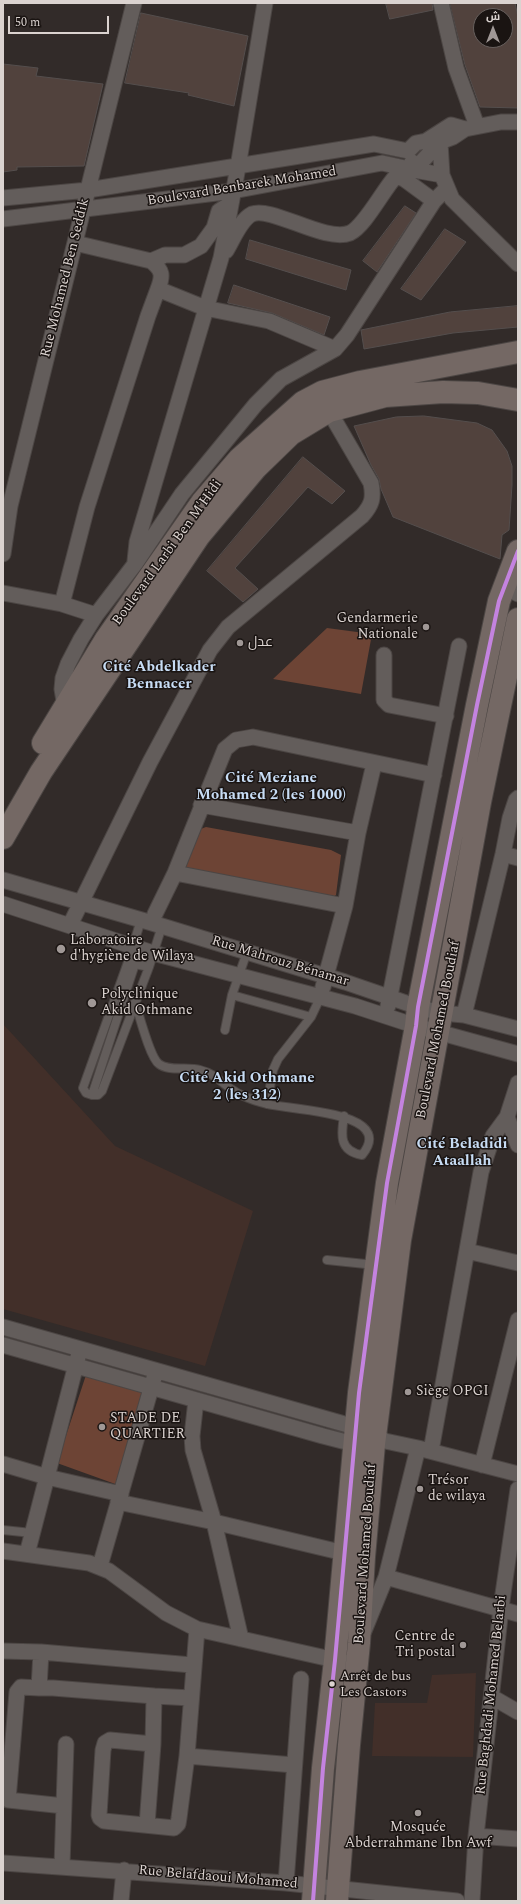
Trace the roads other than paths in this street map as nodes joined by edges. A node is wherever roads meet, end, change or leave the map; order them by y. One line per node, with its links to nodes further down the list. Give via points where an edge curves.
1 (134, 3): 11 (street, Rue Mohamed Ben Seddik)
2 (265, 3): 8 (street)
3 (441, 3): 5 (street)
4 (518, 122): 5 (street)
5 (471, 127): 6 (street, via 453,137)
6 (433, 142): 7 (street, via 416,143); 9 (street); 10 (street)
7 (408, 151): 8 (street, Boulevard Benbarek Mohamed, via 374,144); 9 (street)
8 (238, 167): 11 (street, Boulevard Benbarek Mohamed); 13 (street)
9 (414, 170): 10 (street, Boulevard Benbarek Mohamed); 13 (street, Boulevard Benbarek Mohamed, via 382,163)
10 (445, 182): 14 (street); 20 (street, via 457,206 502,246)
11 (88, 190): 12 (street, Boulevard Benbarek Mohamed); 15 (street, Rue Mohamed Ben Seddik)
12 (3, 198)
13 (232, 198): 15 (street, Boulevard Benbarek Mohamed); 18 (street, via 219,211 214,228 198,249 184,255 165,255); 19 (street)
14 (434, 202): 19 (street, via 404,179 396,176 360,224 342,235 326,233 261,213 252,214 244,221); 23 (street, via 394,266 347,335)
15 (83, 210): 16 (street, Boulevard Benbarek Mohamed); 17 (street, Rue Mohamed Ben Seddik)
16 (3, 219)
17 (75, 243): 18 (street); 30 (street, Rue Mohamed Ben Seddik, via 10,506)
18 (151, 261): 21 (street, via 162,274 163,279)
19 (220, 263): 22 (street)
20 (518, 264)
21 (158, 289): 22 (street); 34 (street, via 87,507)
22 (205, 308): 23 (street, via 269,320); 31 (street, via 137,542)
23 (335, 348): 31 (street, via 281,379 256,404 182,494)
24 (518, 352): 27 (main road, Boulevard Larbi Ben M'Hidi, via 360,382)
25 (478, 393): 26 (main road, Boulevard Larbi Ben M'Hidi); 27 (main road, Boulevard Larbi Ben M'Hidi, via 443,392); 28 (main road)
26 (518, 400)
27 (325, 402): 39 (main road, Boulevard Larbi Ben M'Hidi, via 302,402 238,459 202,502 106,639); 45 (main road, Boulevard Larbi Ben M'Hidi, via 256,468 199,536); 51 (street, via 371,483 371,505 362,516 228,627 210,650)
28 (518, 414)
29 (518, 551): 32 (main road, Boulevard Mohamed Boudiaf)
30 (3, 554)
31 (134, 564): 35 (street)
32 (511, 591): 70 (main road, Boulevard Mohamed Boudiaf, via 477,704)
33 (3, 593): 34 (street)
34 (62, 604): 35 (street)
35 (96, 615): 39 (street, via 68,664 63,678)
36 (518, 619): 71 (main road, Boulevard Mohamed Boudiaf, via 480,802)
37 (459, 646): 40 (street)
38 (384, 655): 40 (street, via 384,700 389,704)
39 (65, 707): 45 (main road, Boulevard Larbi Ben M'Hidi)
40 (446, 716): 42 (street)
41 (374, 764): 42 (street); 44 (street, via 253,737 236,740 225,749); 46 (street)
42 (434, 775): 65 (street)
43 (518, 798): 47 (street, via 510,818)
44 (201, 805): 46 (street); 49 (street)
45 (4, 825)
46 (358, 833): 53 (street)
47 (503, 854): 48 (street); 67 (street)
48 (518, 858)
49 (175, 873): 53 (street); 55 (street)
50 (3, 880): 51 (street, Rue Mahrouz Bénamar)
51 (80, 902): 54 (street, Rue Mahrouz Bénamar); 56 (street)
52 (3, 904): 56 (street, Rue Mahrouz Bénamar)
53 (345, 906): 62 (street)
54 (141, 920): 55 (street, Rue Mahrouz Bénamar); 57 (lane)
55 (159, 920): 58 (street, Rue Mahrouz Bénamar); 59 (lane)
56 (70, 925): 57 (street, Rue Mahrouz Bénamar)
57 (133, 947): 59 (street, Rue Mahrouz Bénamar); 60 (lane)
58 (247, 952): 61 (lane); 62 (street, Rue Mahrouz Bénamar)
59 (151, 960): 60 (lane); 61 (street, Rue Mahrouz Bénamar); 66 (lane)
60 (132, 963): 66 (lane, via 99,1040 83,1088 86,1092 98,1095 102,1091)
61 (237, 975): 63 (lane); 64 (street, Rue Mahrouz Bénamar)
62 (325, 977): 64 (street); 65 (street, Rue Mahrouz Bénamar)
63 (232, 995): 69 (lane); 72 (lane)
64 (320, 998): 68 (street, Rue Mahrouz Bénamar); 69 (lane)
65 (390, 998): 68 (street); 70 (street, Rue Mahrouz Bénamar)
66 (135, 1002): 76 (lane, via 150,1048 163,1067 198,1069 211,1073 232,1089)
67 (464, 1015): 71 (street); 73 (street)
68 (384, 1016): 70 (street, Rue Mahrouz Bénamar)
69 (311, 1017): 76 (lane, via 278,1059 273,1070)
70 (417, 1017): 71 (street); 83 (main road, Boulevard Mohamed Boudiaf, via 387,1183)
71 (439, 1022): 74 (street); 94 (main road, Boulevard Mohamed Boudiaf)
72 (225, 1030)
73 (518, 1030)
74 (518, 1054)
75 (518, 1083): 78 (street)
76 (267, 1104): 77 (lane)
77 (344, 1116): 77 (lane, via 364,1126 370,1134 368,1147 362,1155 353,1153 343,1143 341,1133)
78 (507, 1117): 79 (street); 80 (street, via 493,1136 481,1172)
79 (518, 1145)
80 (467, 1251): 82 (street); 95 (street)
81 (327, 1260): 83 (lane)
82 (518, 1264)
83 (376, 1266): 94 (main road, Boulevard Mohamed Boudiaf)
84 (518, 1320): 97 (street)
85 (3, 1327): 87 (street)
86 (3, 1346): 88 (street)
87 (81, 1348): 88 (street); 89 (street)
88 (76, 1366): 90 (street); 99 (street)
89 (156, 1370): 90 (street); 92 (street)
90 (151, 1388): 91 (street); 101 (street)
91 (196, 1400): 93 (street); 102 (street, via 192,1442)
92 (327, 1420): 93 (street); 94 (street)
93 (323, 1436): 94 (street)
94 (368, 1438): 95 (street); 106 (main road, Boulevard Mohamed Boudiaf); 116 (main road, Boulevard Mohamed Boudiaf)
95 (425, 1450): 97 (street); 109 (street)
96 (3, 1464): 99 (street)
97 (482, 1465): 98 (street)
98 (518, 1474)
99 (47, 1476): 101 (street); 104 (street)
100 (518, 1489): 110 (street, Rue Baghdadi Mohamed Belarbi)
101 (120, 1498): 102 (street); 108 (street)
102 (214, 1522): 106 (street); 113 (street)
103 (3, 1530): 104 (lane)
104 (32, 1533): 107 (street)
105 (3, 1551): 107 (street, Boulevard Mohamed Boudiaf)
106 (344, 1553): 117 (main road, Boulevard Mohamed Boudiaf)
107 (27, 1554): 108 (street, Boulevard Mohamed Boudiaf)
108 (100, 1566): 112 (street, Boulevard Mohamed Boudiaf, via 166,1613)
109 (386, 1577): 110 (street); 116 (street)
110 (501, 1608): 111 (street); 122 (street, Rue Baghdadi Mohamed Belarbi)
111 (518, 1614)
112 (196, 1629): 113 (street, Boulevard Mohamed Boudiaf); 118 (street)
113 (241, 1639): 117 (street, Boulevard Mohamed Boudiaf)
114 (3, 1651): 115 (street)
115 (41, 1652): 118 (street); 120 (street)
116 (358, 1653): 117 (street, Boulevard Mohamed Boudiaf); 139 (main road, Boulevard Mohamed Boudiaf)
117 (335, 1660): 138 (main road, Boulevard Mohamed Boudiaf, via 323,1768)
118 (192, 1665): 123 (street)
119 (301, 1679): 128 (street)
120 (39, 1688): 121 (street); 129 (street, via 21,1687 18,1692)
121 (154, 1696): 123 (street); 126 (street)
122 (492, 1697): 124 (street); 132 (street, Rue Baghdadi Mohamed Belarbi)
123 (191, 1698): 127 (street)
124 (518, 1712)
125 (66, 1744): 130 (street)
126 (153, 1744): 131 (street); 131 (street, via 110,1740 105,1743 103,1750 100,1818 104,1821)
127 (187, 1756): 128 (street); 131 (street, via 178,1824 174,1828)
128 (294, 1764): 137 (street)
129 (5, 1800): 130 (street)
130 (64, 1806): 135 (street)
131 (147, 1825)
132 (476, 1836): 133 (street); 142 (street, Rue Baghdadi Mohamed Belarbi)
133 (518, 1839)
134 (3, 1863): 135 (street, Rue Belafdaoui Mohamed)
135 (62, 1866): 136 (street, Rue Belafdaoui Mohamed)
136 (124, 1870): 137 (street, Rue Belafdaoui Mohamed); 140 (street)
137 (286, 1883): 138 (street, Rue Belafdaoui Mohamed)
138 (314, 1894): 139 (street, Rue Belafdaoui Mohamed)
139 (337, 1895): 141 (street, Rue Belafdaoui Mohamed)
140 (121, 1901)
141 (457, 1901)
142 (472, 1901)

